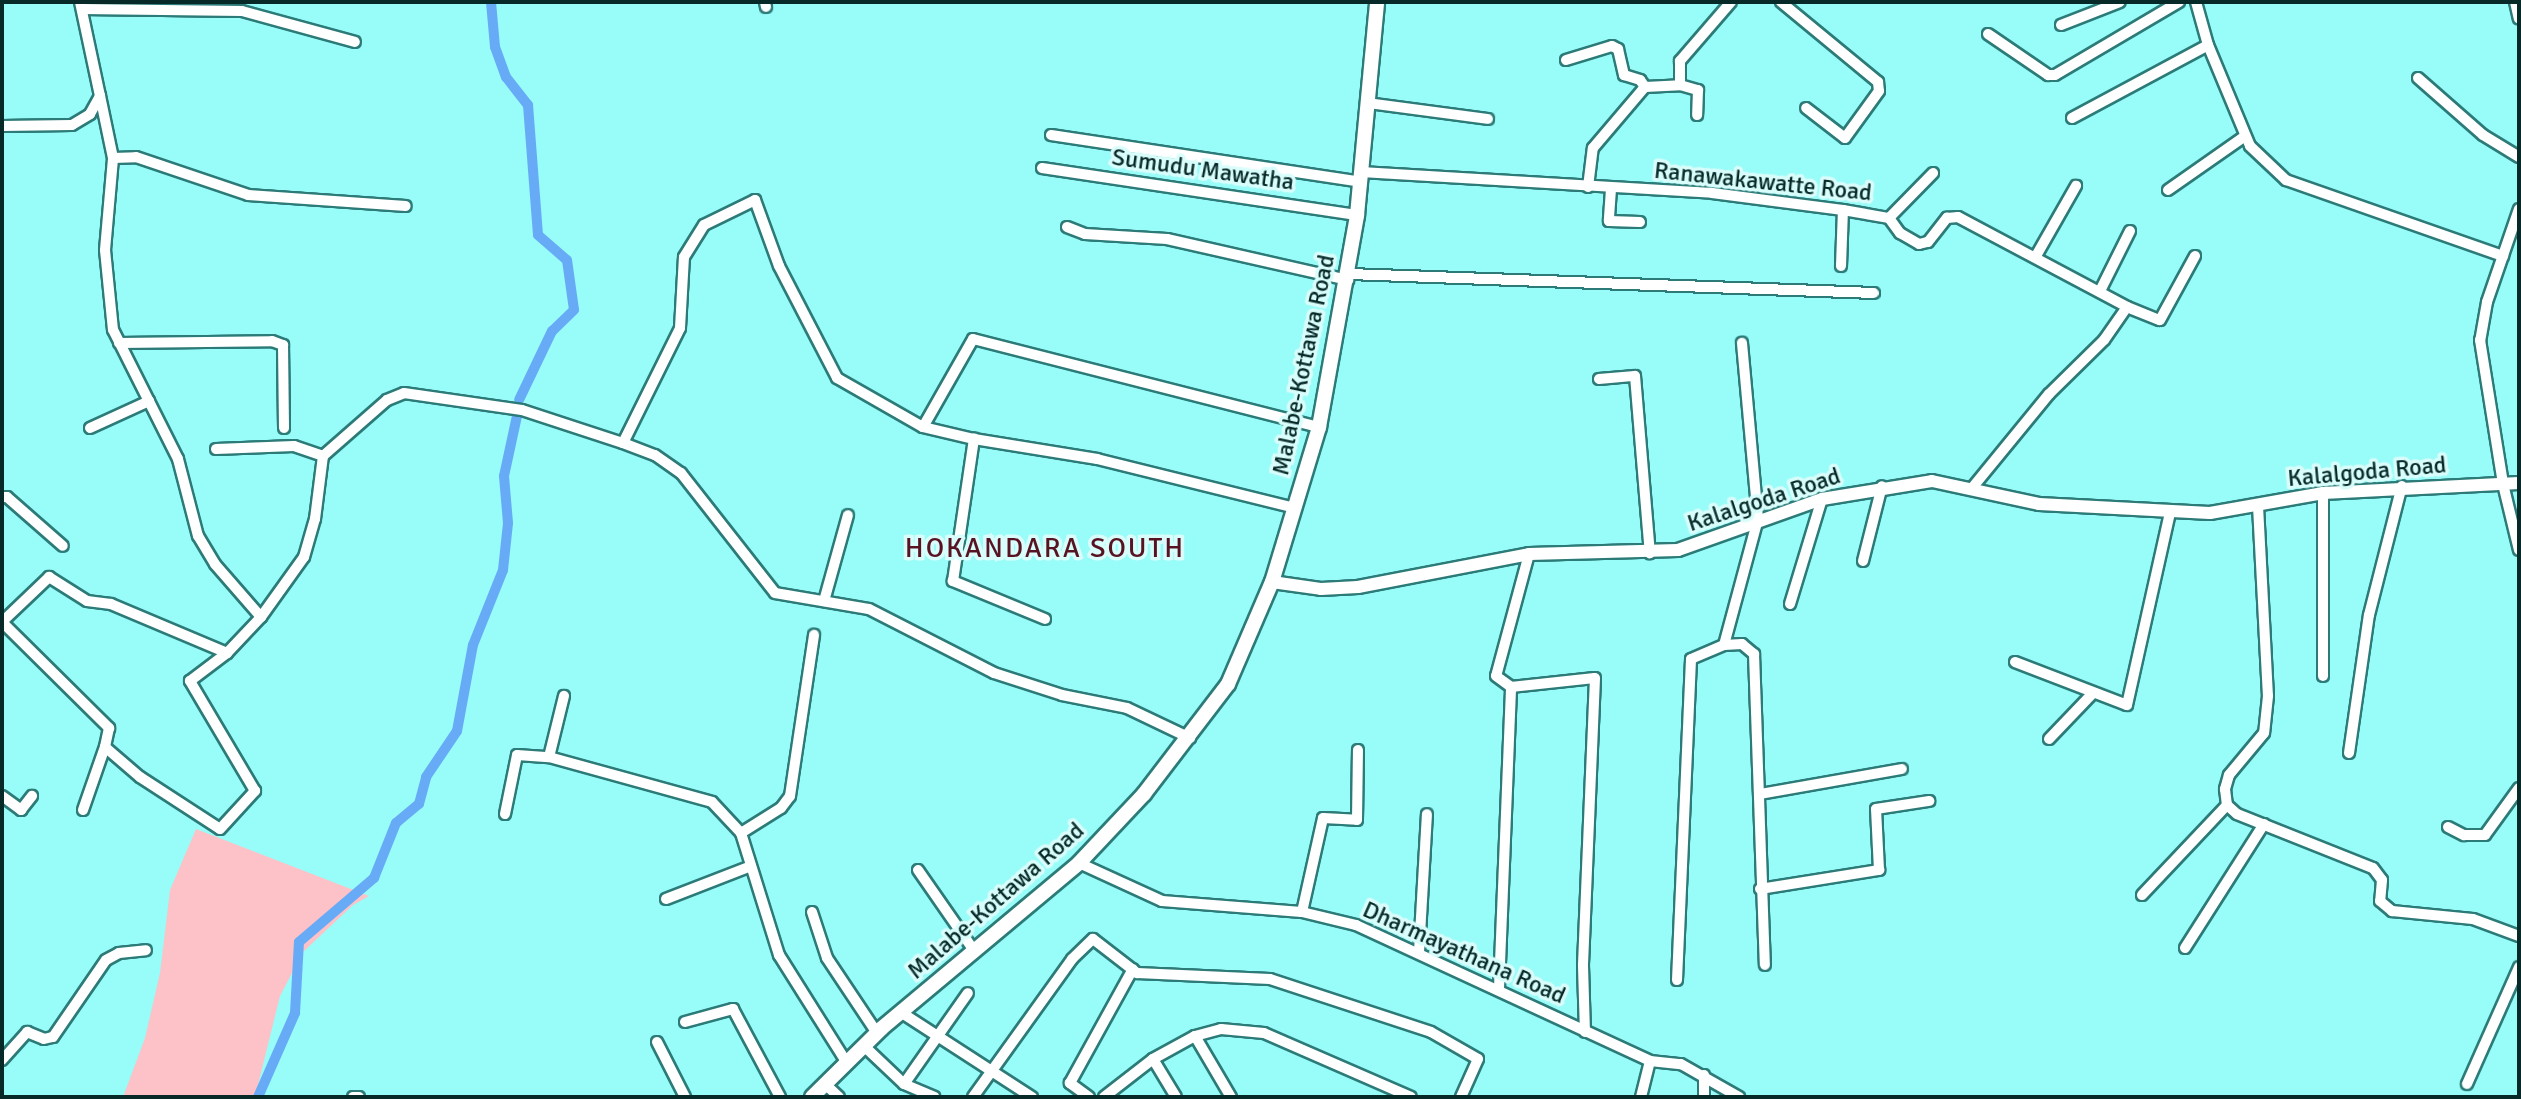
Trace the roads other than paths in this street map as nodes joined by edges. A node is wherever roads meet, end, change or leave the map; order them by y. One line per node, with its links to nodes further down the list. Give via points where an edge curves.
1 (1377, 2): 20 (main road, Malabe-Kottawa Road)
2 (1731, 2): 17 (street, via 1680,61)
3 (1781, 2): 21 (street, via 1878,82 1879,91 1845,138)
4 (2120, 2): 11 (street)
5 (2179, 2): 12 (street, via 2055,75 2048,75)
6 (2196, 2): 14 (street)
7 (2515, 2): 10 (street)
8 (81, 5): 9 (street); 19 (street)
9 (243, 6): 13 (street)
10 (2519, 19)
11 (2061, 25)
12 (1988, 34)
13 (355, 42)
14 (2208, 45): 23 (street); 27 (street)
15 (1566, 60): 18 (street, via 1612,46 1618,49 1624,75)
16 (2418, 78): 28 (street, via 2483,135)
17 (1680, 85): 18 (street); 22 (street, via 1698,90)
18 (1645, 87): 34 (street, via 1593,148)
19 (100, 96): 25 (street, via 90,114 72,125); 29 (street)
20 (1368, 103): 24 (street); 32 (main road, Malabe-Kottawa Road)
21 (1806, 108)
22 (1697, 115)
23 (2072, 118)
24 (1488, 119)
25 (2, 126)
26 (1051, 135): 32 (street, Ranawakawatte Road)
27 (2245, 136): 36 (street); 47 (street, via 2286,180)
28 (2519, 157)
29 (113, 158): 37 (street, via 136,157 248,195); 53 (street, via 105,250 113,330)
30 (1042, 167): 40 (street, Sumudu Mawatha)
31 (1933, 173): 41 (street)
32 (1361, 177): 34 (street, Ranawakawatte Road); 40 (main road, Malabe-Kottawa Road)
33 (2076, 186): 45 (street)
34 (1588, 187): 35 (street, Ranawakawatte Road)
35 (1611, 189): 39 (street, Ranawakawatte Road, via 1712,193); 42 (street, via 1609,221)
36 (2168, 190)
37 (406, 206)
38 (2519, 209): 47 (street)
39 (1843, 210): 41 (street, Ranawakawatte Road); 48 (street)
40 (1357, 215): 49 (main road, Malabe-Kottawa Road)
41 (1889, 218): 45 (street, Ranawakawatte Road, via 1900,233 1919,244 1928,242 1947,218 1958,217)
42 (1640, 222)
43 (1067, 227): 49 (street, via 1086,234 1167,239)
44 (2130, 232): 50 (street)
45 (2036, 256): 50 (street, Ranawakawatte Road)
46 (2195, 256): 52 (street, Ranawakawatte Road, via 2160,320)
47 (2503, 256): 65 (street, via 2480,340)
48 (1841, 266)
49 (1348, 277): 51 (street); 60 (main road, Malabe-Kottawa Road)
50 (2100, 291): 52 (street, Ranawakawatte Road)
51 (1874, 293)
52 (2127, 307): 69 (street, via 2104,340 2049,394)
53 (119, 343): 56 (street); 59 (street, via 272,341 283,345)
54 (1742, 343): 77 (street)
55 (1599, 379): 80 (street, via 1635,376)
56 (149, 401): 58 (street); 86 (street, via 178,459 198,536 215,564)
57 (923, 427): 60 (street, via 973,339); 61 (street); 62 (street, via 838,377 779,266 755,200 704,225 684,257 680,328)
58 (90, 428)
59 (284, 428)
60 (1319, 428): 74 (main road, Malabe-Kottawa Road)
61 (974, 439): 74 (street, via 1097,459); 87 (street, via 953,581)
62 (623, 443): 64 (street, via 522,410 404,393 387,400); 84 (street, via 681,473 775,593)
63 (216, 449): 64 (street, via 294,446)
64 (323, 456): 86 (street, via 315,519 304,557)
65 (2503, 484): 66 (street, Kalalgoda Road); 68 (street, Kalalgoda Road); 79 (street)
66 (2519, 484)
67 (1882, 485): 69 (street, Kalalgoda Road, via 1932,481); 72 (street, Kalalgoda Road); 82 (street)
68 (2402, 486): 70 (street, Kalalgoda Road); 101 (street, via 2369,615)
69 (1972, 488): 75 (street, Kalalgoda Road, via 2039,504)
70 (2323, 493): 73 (street, Kalalgoda Road); 93 (street)
71 (2, 498): 78 (street, via 7,497)
72 (1822, 499): 77 (street, Kalalgoda Road); 85 (street)
73 (2258, 506): 75 (street, Kalalgoda Road); 109 (street, via 2268,696 2264,733 2229,775)
74 (1295, 508): 83 (main road, Malabe-Kottawa Road)
75 (2170, 513): 95 (street, via 2127,705)
76 (848, 515): 84 (street)
77 (1758, 519): 80 (street, Kalalgoda Road, via 1718,538); 90 (street)
78 (63, 546)
79 (2519, 550)
80 (1650, 553): 81 (street, Kalalgoda Road)
81 (1530, 554): 83 (street, Kalalgoda Road, via 1358,587 1321,589); 94 (street, via 1496,676)
82 (1863, 561)
83 (1272, 582): 97 (main road, Malabe-Kottawa Road, via 1228,684)
84 (824, 601): 97 (street, via 869,609 994,673 1062,695 1128,708)
85 (1790, 604)
86 (261, 617): 91 (street)
87 (1045, 619)
88 (2, 621): 91 (street, via 49,578 87,601 111,604); 99 (street, via 109,728)
89 (814, 635): 115 (street, via 790,796 781,808)
90 (1724, 645): 105 (street, via 1742,644 1754,654); 132 (street, via 1691,659)
91 (227, 653): 99 (street, via 190,681 255,791 220,829 140,777)
92 (2015, 662): 95 (street)
93 (2323, 676)
94 (1511, 687): 133 (street); 137 (street, via 1595,678 1583,966)
95 (2093, 693): 98 (street)
96 (564, 696): 102 (street)
97 (1190, 738): 116 (main road, Malabe-Kottawa Road)
98 (2049, 739)
99 (105, 747): 110 (street)
100 (1358, 750): 123 (street, via 1357,820 1323,818)
101 (2349, 753)
102 (549, 757): 111 (street, via 517,755); 115 (street, via 712,802)
103 (1902, 769): 105 (street)
104 (2519, 788): 114 (street, via 2485,835 2464,835)
105 (1760, 794): 119 (street)
106 (2, 796): 107 (street, via 21,810)
107 (32, 796)
108 (1929, 801): 119 (street, via 1875,809 1879,870)
109 (2227, 805): 113 (street); 120 (street)
110 (83, 810)
111 (505, 814)
112 (1427, 814): 128 (street)
113 (2264, 824): 124 (street, via 2373,868 2382,880 2381,901 2392,911 2473,919); 125 (street)
114 (2448, 827)
115 (741, 833): 117 (street)
116 (1079, 863): 123 (street, Dharmayathana Road, via 1162,901); 127 (main road, Malabe-Kottawa Road)
117 (751, 866): 121 (street); 146 (street, via 779,955)
118 (918, 870): 127 (street)
119 (1760, 889): 129 (street)
120 (2142, 895)
121 (666, 899)
122 (811, 912): 138 (street, via 827,958)
123 (1302, 912): 128 (street, Dharmayathana Road, via 1356,925)
124 (2519, 936)
125 (2185, 948)
126 (146, 950): 144 (street, via 119,953 106,960 52,1037 44,1039 27,1031)
127 (975, 951): 135 (main road, Malabe-Kottawa Road)
128 (1419, 952): 133 (street, Dharmayathana Road)
129 (1765, 965)
130 (2519, 967): 152 (street)
131 (1133, 970): 147 (street, via 1093,939 1072,959); 164 (street, via 1070,1083); 169 (street, via 1270,979 1431,1032 1478,1059)
132 (1677, 980)
133 (1499, 988): 137 (street, Dharmayathana Road)
134 (968, 993): 139 (street)
135 (902, 1013): 138 (main road, Malabe-Kottawa Road); 139 (street)
136 (685, 1022): 158 (street, via 733,1009)
137 (1585, 1032): 145 (street, Dharmayathana Road)
138 (877, 1033): 142 (main road, Malabe-Kottawa Road)
139 (938, 1036): 147 (street); 151 (street)
140 (1195, 1036): 143 (street); 153 (street, via 1222,1029 1264,1033); 154 (street)
141 (657, 1042): 157 (street)
142 (864, 1046): 146 (main road, Malabe-Kottawa Road); 151 (street)
143 (1153, 1059): 165 (street); 166 (street)
144 (2, 1060)
145 (1650, 1061): 148 (street, Dharmayathana Road, via 1681,1063); 170 (street)
146 (846, 1063): 150 (main road, Malabe-Kottawa Road)
147 (993, 1073): 162 (street); 163 (street)
148 (1704, 1074): 149 (street, Dharmayathana Road); 171 (street)
149 (1715, 1083): 172 (street); 173 (street, Dharmayathana Road)
150 (825, 1084): 159 (main road, Malabe-Kottawa Road); 160 (street)
151 (904, 1084): 161 (street)
152 (2467, 1084)
153 (1396, 1094): 168 (street)
154 (1230, 1095): 167 (street)
155 (353, 1097): 156 (street)
156 (359, 1097)
157 (685, 1097)
158 (780, 1097)
159 (812, 1097)
160 (839, 1097)
161 (934, 1097)
162 (973, 1097)
163 (1032, 1097)
164 (1089, 1097)
165 (1104, 1097)
166 (1176, 1097)
167 (1239, 1097)
168 (1411, 1097)
169 (1461, 1097)
170 (1641, 1097)
171 (1704, 1097)
172 (1719, 1097)
173 (1739, 1097)

